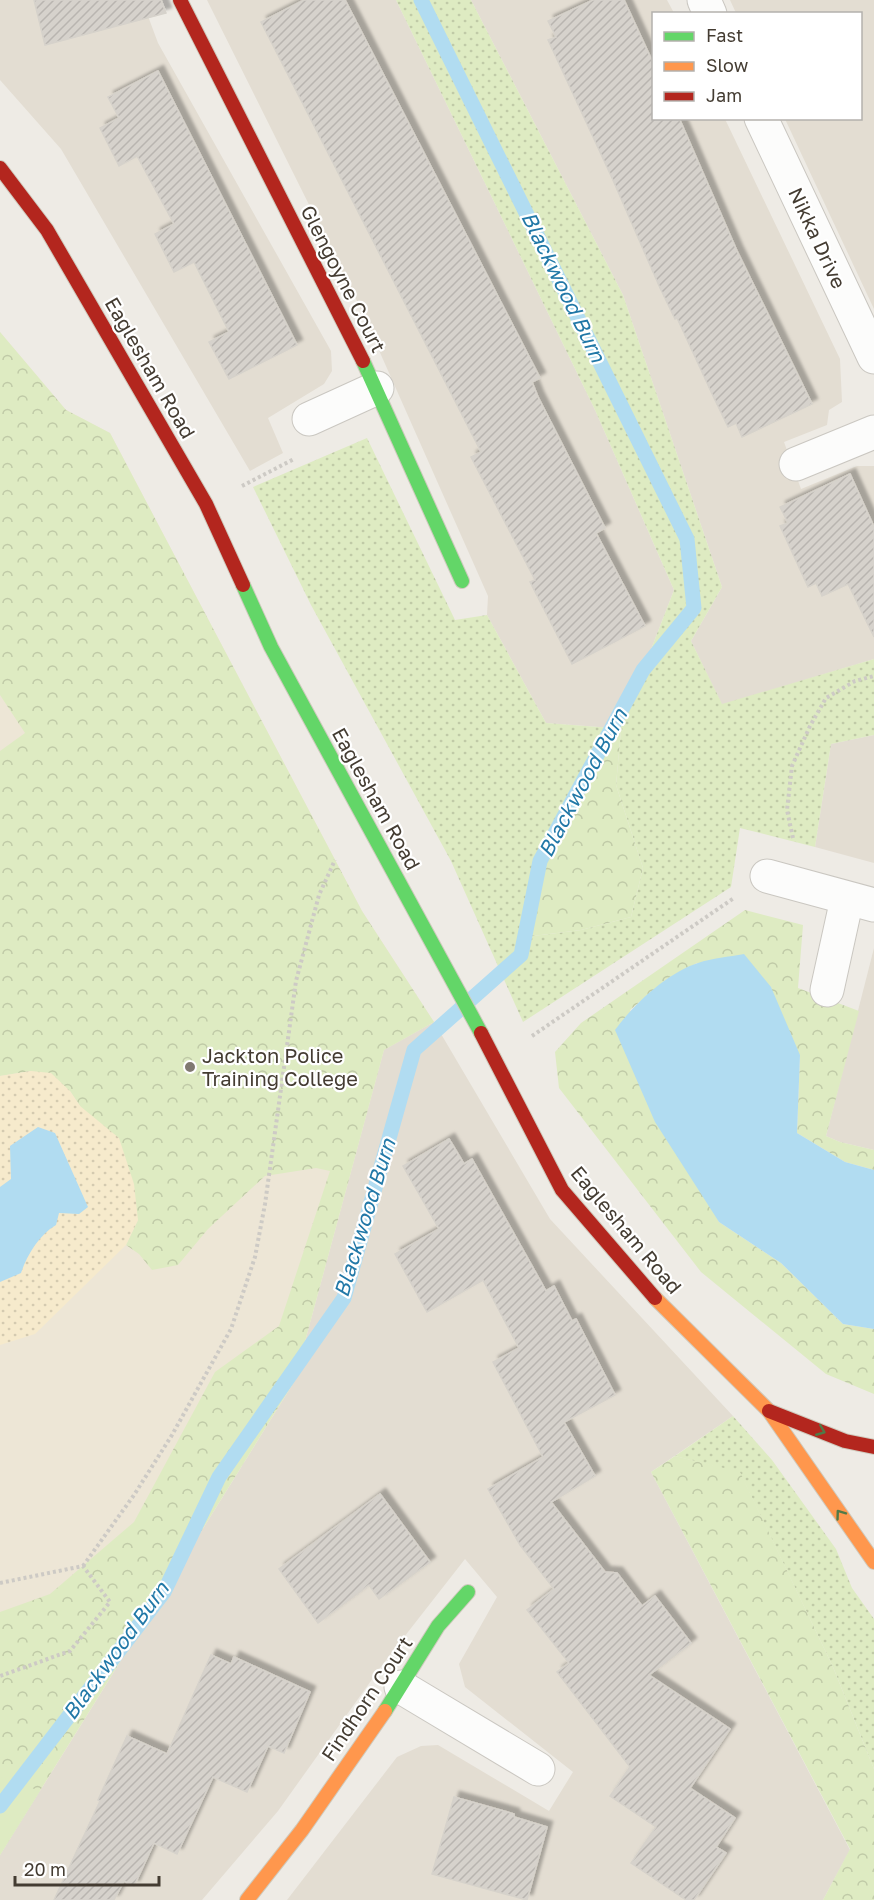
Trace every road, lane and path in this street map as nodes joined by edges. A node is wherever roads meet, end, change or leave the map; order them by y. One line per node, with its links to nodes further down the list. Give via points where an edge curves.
1 (180, 0): 5 (main road, Glengoyne Court)
2 (761, 120): 4 (street, Nikka Drive)
3 (0, 168): 9 (main road, Eaglesham Road, via 47,230)
4 (874, 357)
5 (377, 388): 6 (street); 10 (main road, Glengoyne Court)
6 (309, 419): 9 (path, via 308,453)
7 (874, 432): 8 (street)
8 (796, 464)
9 (206, 504): 17 (main road, Eaglesham Road, via 272,647)
10 (462, 581)
11 (874, 676): 14 (path, via 855,681 826,698 792,766 787,810)
12 (335, 860): 21 (path, via 319,896 296,981 265,1204 255,1257 231,1329 172,1435)
13 (767, 876): 14 (street); 17 (path)
14 (803, 886): 15 (street)
15 (860, 902): 16 (street)
16 (826, 990)
17 (496, 1060): 18 (main road, Eaglesham Road, via 562,1190 651,1294)
18 (769, 1411): 19 (main road, one-way to 19, via 845,1441); 20 (main road, one-way to 18)
19 (874, 1448)
20 (874, 1562)
21 (83, 1566): 22 (path); 24 (path, via 110,1602 70,1651)
22 (0, 1584)
23 (468, 1592): 25 (main road, Findhorn Court, via 438,1626)
24 (0, 1676)
25 (401, 1687): 26 (street); 27 (main road, Findhorn Court, via 302,1830)
26 (537, 1769)
27 (247, 1900)

